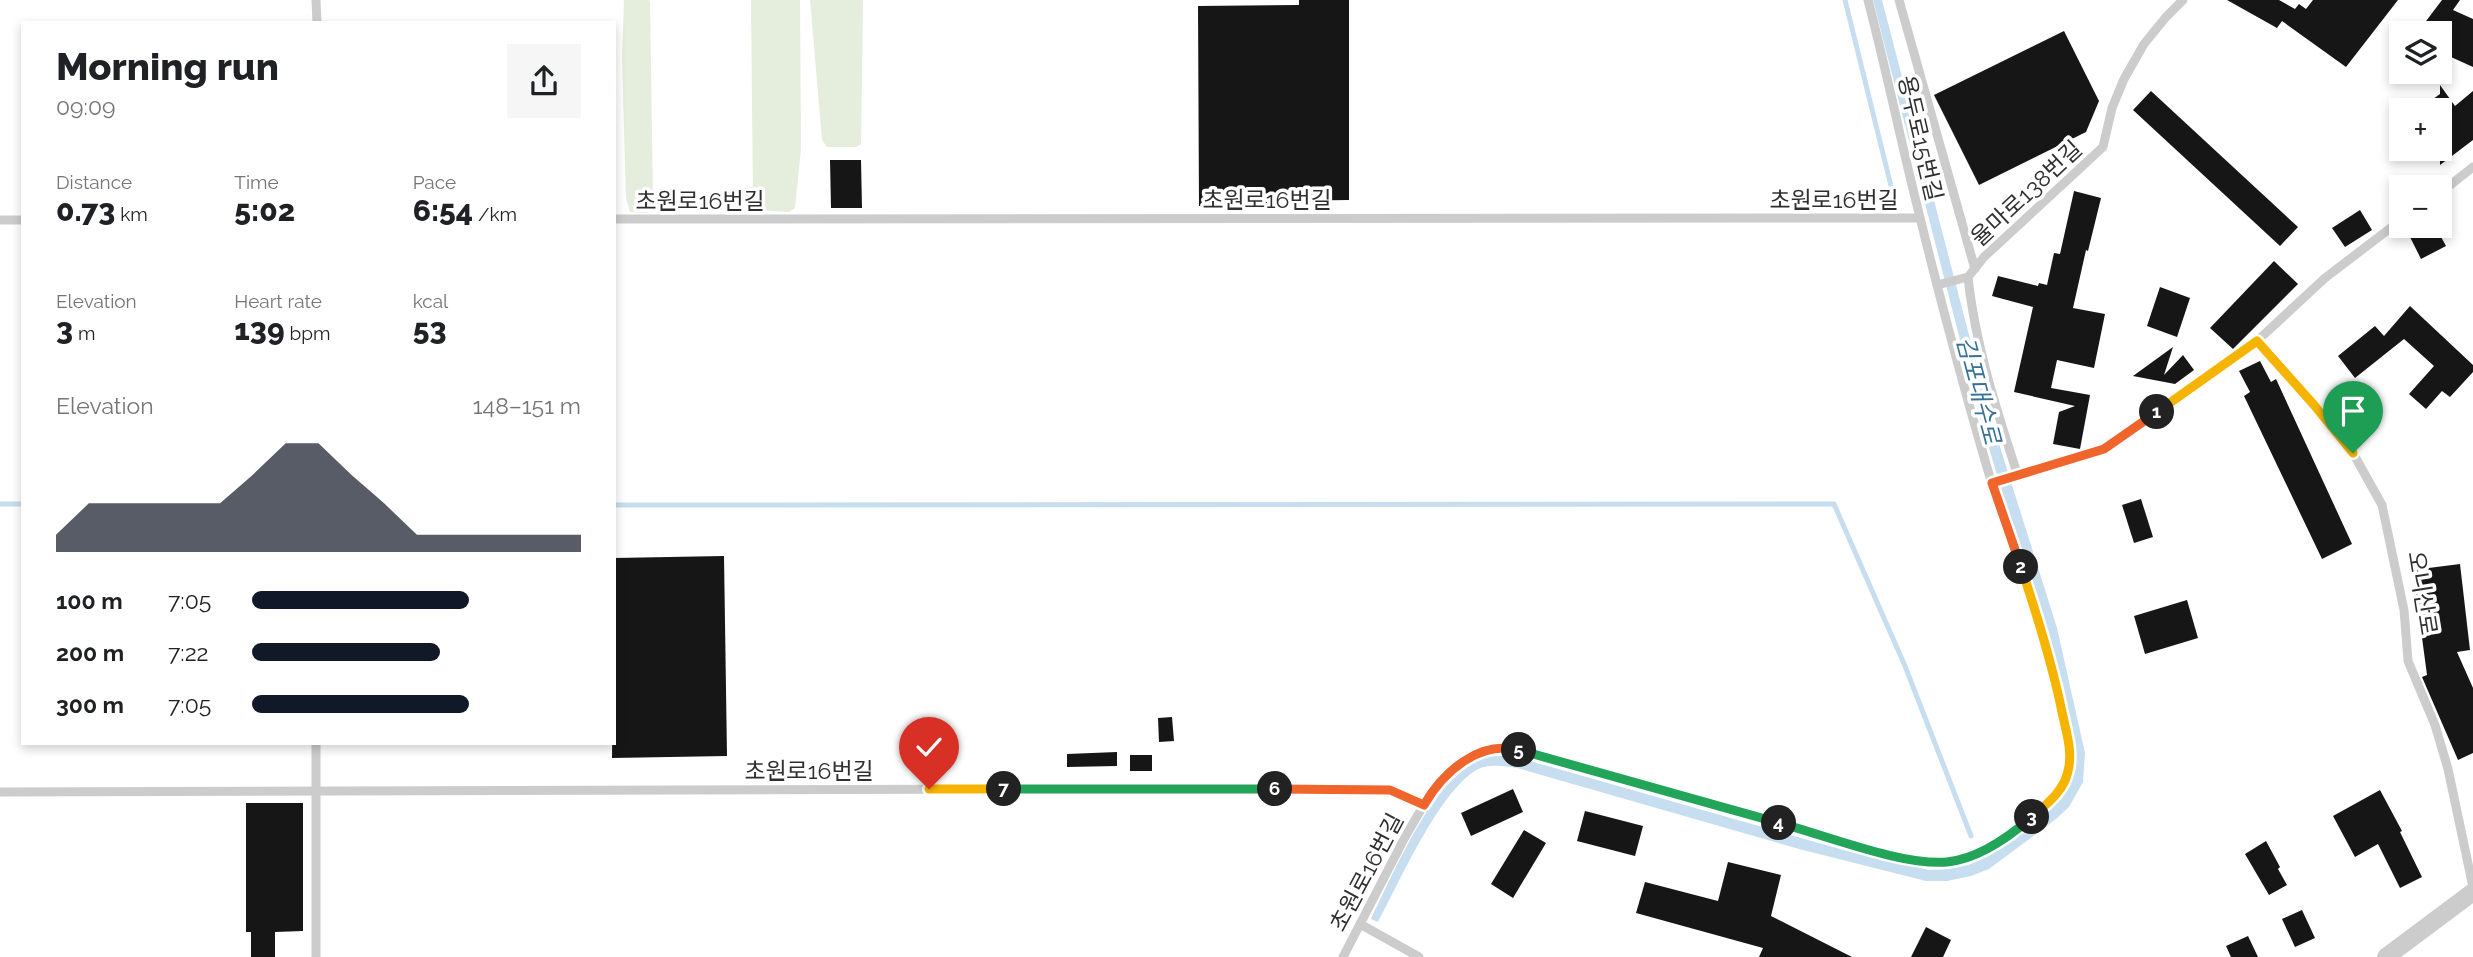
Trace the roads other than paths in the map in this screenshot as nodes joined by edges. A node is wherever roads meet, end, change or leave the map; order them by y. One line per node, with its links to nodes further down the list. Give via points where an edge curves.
1 (316, 0): 5 (lane)
2 (1868, 0): 8 (lane, 용두로15번길)
3 (1899, 0): 13 (lane)
4 (2183, 0): 13 (lane, 율마로138번길, via 2144,44 2124,79 2103,147)
5 (317, 21)
6 (2473, 167): 7 (lane)
7 (2452, 184)
8 (1920, 218): 9 (lane, 초원로16번길); 14 (lane, 용두로15번길)
9 (616, 219)
10 (0, 220): 11 (lane)
11 (21, 220)
12 (2389, 229): 15 (lane, via 2325,278)
13 (1972, 273): 14 (lane, 율마로138번길); 16 (lane, via 1970,297)
14 (1937, 285): 17 (lane, 초원로16번길)
15 (2257, 341): 16 (lane, via 2104,449); 22 (lane, 오니산로, via 2353,453 2382,505 2404,610 2408,661 2448,769)
16 (2018, 476): 17 (lane)
17 (1992, 483): 21 (lane, 초원로16번길, via 2042,631 2070,756 2062,787 2052,800 1983,852 1948,862 1889,855 1514,749 1473,754 1434,787)
18 (316, 745): 19 (lane)
19 (316, 790): 20 (lane, 초원로16번길); 21 (lane, 초원로16번길, via 1377,789); 24 (lane)
20 (0, 792)
21 (1424, 805): 23 (lane, 초원로16번길)
22 (2473, 890): 27 (street, 오니산로)
23 (1360, 924): 25 (lane, 초원로16번길); 26 (lane)
24 (316, 957)
25 (1343, 957)
26 (1419, 957)
27 (2386, 957)

